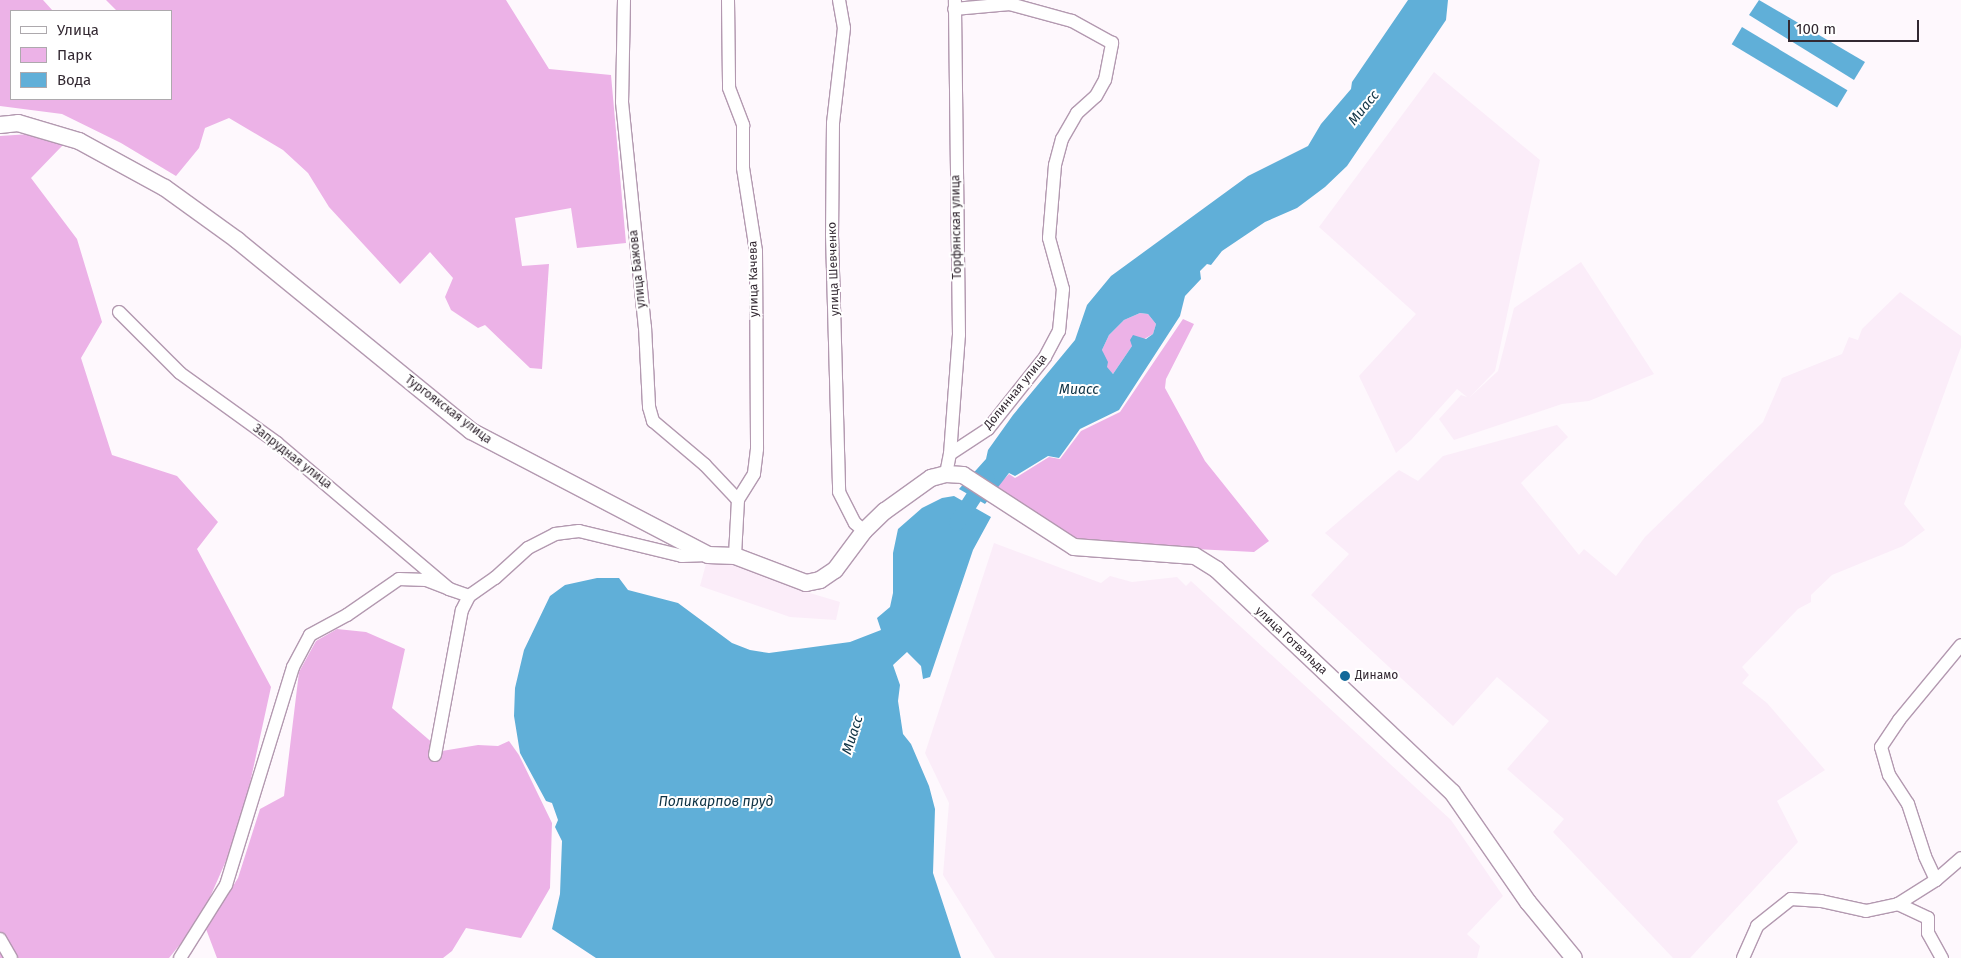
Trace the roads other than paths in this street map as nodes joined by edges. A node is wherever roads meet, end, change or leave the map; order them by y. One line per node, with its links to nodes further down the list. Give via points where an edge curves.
1 (624, 0): 10 (street, улица Бажова, via 622,102 649,408 653,421 705,465)
2 (728, 0): 10 (street, улица Качева, via 729,88 743,125 744,168 756,251 757,449 754,474)
3 (839, 0): 11 (street, улица Шевченко, via 844,28 834,123 832,235 839,492 855,523)
4 (955, 5): 7 (street, Торфянская улица, via 959,334); 7 (street, Долинная улица, via 1010,4 1072,21 1112,43 1105,80 1096,96 1072,122 1062,139 1055,165 1049,238 1063,289 1059,331 1045,357 988,429)
5 (0, 125): 12 (main road, Тургоякская улица, via 18,123 78,141 165,188 237,240 471,430)
6 (119, 312): 14 (street, Запрудная улица, via 180,373 277,443)
7 (950, 454): 8 (street)
8 (946, 474): 9 (main road, Тургоякская улица); 11 (main road, Тургоякская улица, via 931,478 907,493)
9 (963, 475): 24 (main road, улица Готвальда, via 1074,547 1172,552 1195,556 1217,570 1452,792 1528,902)
10 (738, 500): 13 (street, улица Качева)
11 (864, 531): 13 (main road, Тургоякская улица, via 835,570 813,581 789,578)
12 (708, 555): 13 (main road, Тургоякская улица); 15 (street, via 682,556 579,531 555,534 528,548 495,578)
13 (735, 556)
14 (450, 589): 15 (street, Запрудная улица); 23 (street, via 426,580 399,579 348,615 310,635 293,667 226,885)
15 (468, 596): 17 (street, via 462,610)
16 (1961, 645): 19 (street, via 1881,747 1889,775 1908,804)
17 (435, 755)
18 (1961, 858): 19 (street)
19 (1936, 880): 20 (street)
20 (1898, 904): 25 (street, via 1866,912 1821,901 1791,899 1756,926); 26 (street, via 1928,918 1928,933)
21 (0, 939): 22 (street)
22 (11, 958)
23 (180, 958)
24 (1574, 958)
25 (1743, 958)
26 (1942, 958)

